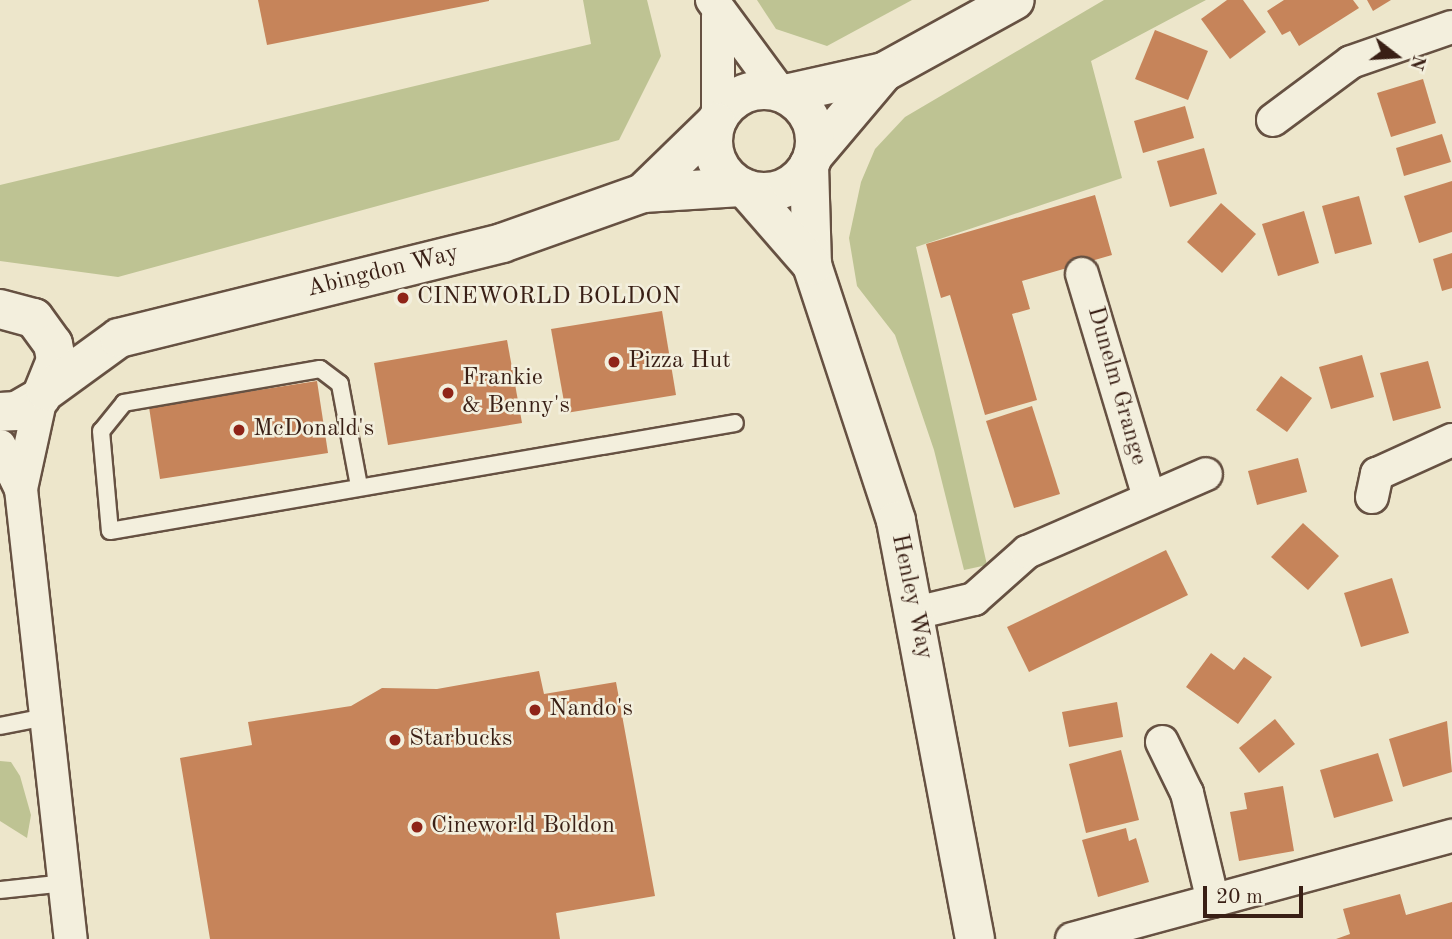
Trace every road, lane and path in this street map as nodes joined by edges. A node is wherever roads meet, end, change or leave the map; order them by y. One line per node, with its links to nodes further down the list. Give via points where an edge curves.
1 (1015, 0): 4 (main road)
2 (715, 8): 5 (street); 6 (street)
3 (1452, 27): 7 (street, via 1351,62)
4 (884, 72): 5 (main road); 8 (main road)
5 (782, 92): 6 (main road, via 751,90); 8 (main road, via 813,127)
6 (717, 119): 9 (main road, via 713,152); 10 (main road, Abingdon Way)
7 (1273, 120)
8 (811, 160): 9 (main road, via 781,189); 11 (main road, Henley Way)
9 (743, 188): 10 (main road, Abingdon Way); 11 (main road, Henley Way)
10 (643, 193): 14 (main road, Abingdon Way, via 502,243)
11 (813, 265): 25 (main road, Henley Way, via 874,440)
12 (1082, 274): 24 (street, Dunelm Grange)
13 (17, 314): 14 (main road, Abingdon Way); 15 (main road, Abingdon Way, via 55,352)
14 (119, 338): 15 (main road, Abingdon Way)
15 (44, 394): 16 (main road, Abingdon Way, via 17,411); 22 (street)
16 (0, 412)
17 (734, 423): 21 (lane)
18 (1452, 440): 23 (street, via 1377,474)
19 (0, 446): 22 (street)
20 (1206, 474): 24 (street, Dunelm Grange)
21 (359, 486): 21 (lane, via 340,384 320,369 124,403 101,431 110,531)
22 (21, 489): 26 (street)
23 (1372, 497)
24 (1149, 498): 25 (street, Dunelm Grange, via 1027,551 988,592)
25 (915, 613): 34 (main road, Henley Way)
26 (46, 717): 27 (lane); 30 (street)
27 (0, 726)
28 (1162, 742): 32 (street, via 1187,793)
29 (1452, 836): 32 (street)
30 (65, 883): 31 (lane); 33 (street)
31 (0, 890)
32 (1213, 901): 35 (street)
33 (71, 939)
34 (975, 939)
35 (1072, 939)

